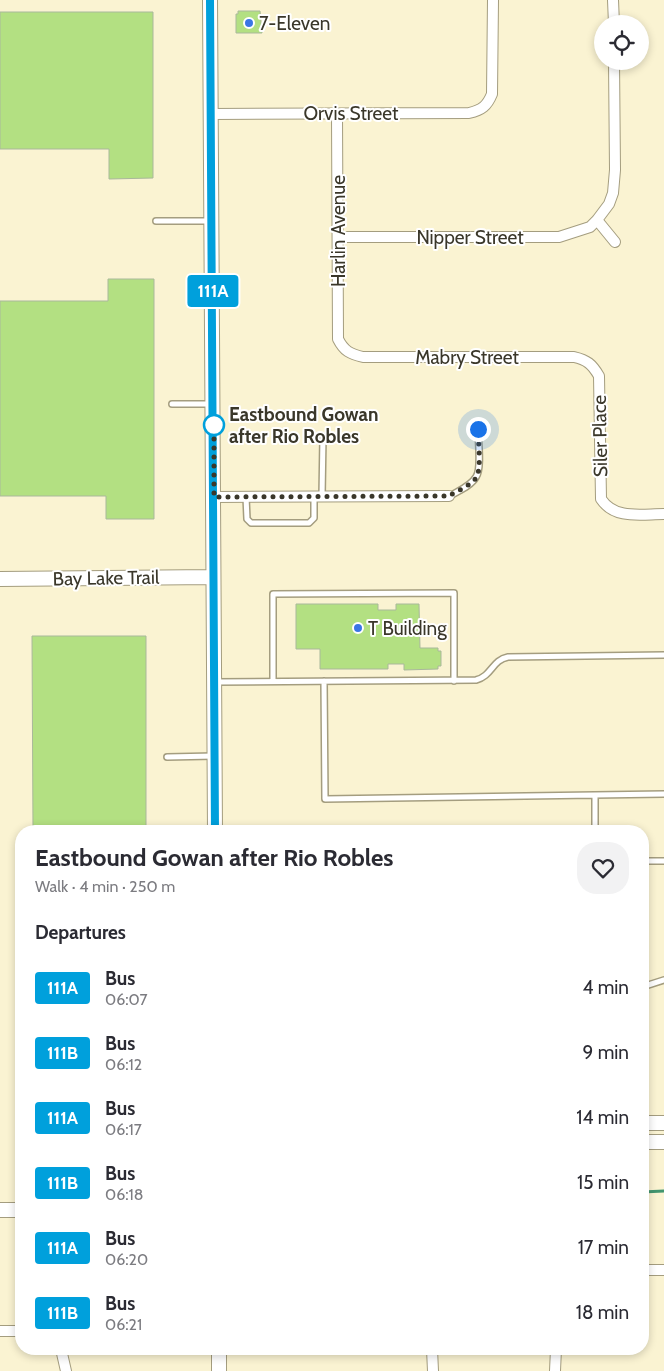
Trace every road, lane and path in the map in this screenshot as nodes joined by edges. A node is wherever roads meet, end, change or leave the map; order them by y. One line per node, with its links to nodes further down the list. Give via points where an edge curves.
1 (210, 0): 6 (street)
2 (493, 0): 7 (street, Orvis Street, via 492,94 487,105 469,113)
3 (613, 0): 4 (street)
4 (614, 15)
5 (614, 70): 8 (street, via 613,193)
6 (212, 114): 7 (street, Orvis Street); 9 (street)
7 (337, 114): 11 (street, Harlin Avenue)
8 (598, 220): 11 (street, Nipper Street, via 590,227 559,238); 12 (street)
9 (212, 221): 10 (lane); 16 (street)
10 (156, 222)
11 (338, 237): 13 (street, Harlin Avenue, via 338,338)
12 (615, 242)
13 (342, 347): 14 (street, Mabry Street, via 363,358 574,356)
14 (593, 365): 23 (street, Siler Place, via 599,376 602,499 606,506 619,514)
15 (172, 404): 16 (lane)
16 (213, 404): 20 (street)
17 (478, 429): 19 (lane, via 477,476)
18 (323, 437): 22 (lane)
19 (449, 496): 22 (street)
20 (214, 497): 21 (street); 24 (street)
21 (246, 497): 22 (street); 22 (lane, via 247,519 251,523 309,523 314,518)
22 (318, 497)
23 (664, 514)
24 (212, 577): 25 (street, Bay Lake Trail); 29 (street)
25 (0, 579)
26 (664, 655): 28 (lane, via 508,657 497,662 482,678)
27 (324, 681): 28 (lane); 30 (lane); 34 (lane, via 325,799)
28 (454, 681): 30 (lane, via 454,593 444,593 273,594)
29 (214, 682): 30 (lane); 31 (street)
30 (273, 682)
31 (214, 756): 32 (lane); 35 (street)
32 (167, 757)
33 (664, 794): 34 (lane)
34 (594, 795): 36 (lane)
35 (215, 825)
36 (595, 825)
37 (649, 861): 38 (lane)
38 (664, 861)
39 (664, 980): 40 (lane)
40 (649, 985)
41 (649, 1123): 42 (street)
42 (664, 1123)
43 (649, 1142): 44 (street)
44 (664, 1142)
45 (0, 1210): 46 (street)
46 (15, 1210)
47 (649, 1270): 48 (street)
48 (664, 1270)
49 (0, 1331): 50 (street)
50 (15, 1331)
51 (62, 1355): 55 (street)
52 (219, 1355): 56 (street)
53 (432, 1355): 57 (street)
54 (556, 1355): 58 (street)
55 (66, 1371)
56 (220, 1371)
57 (433, 1371)
58 (555, 1371)

